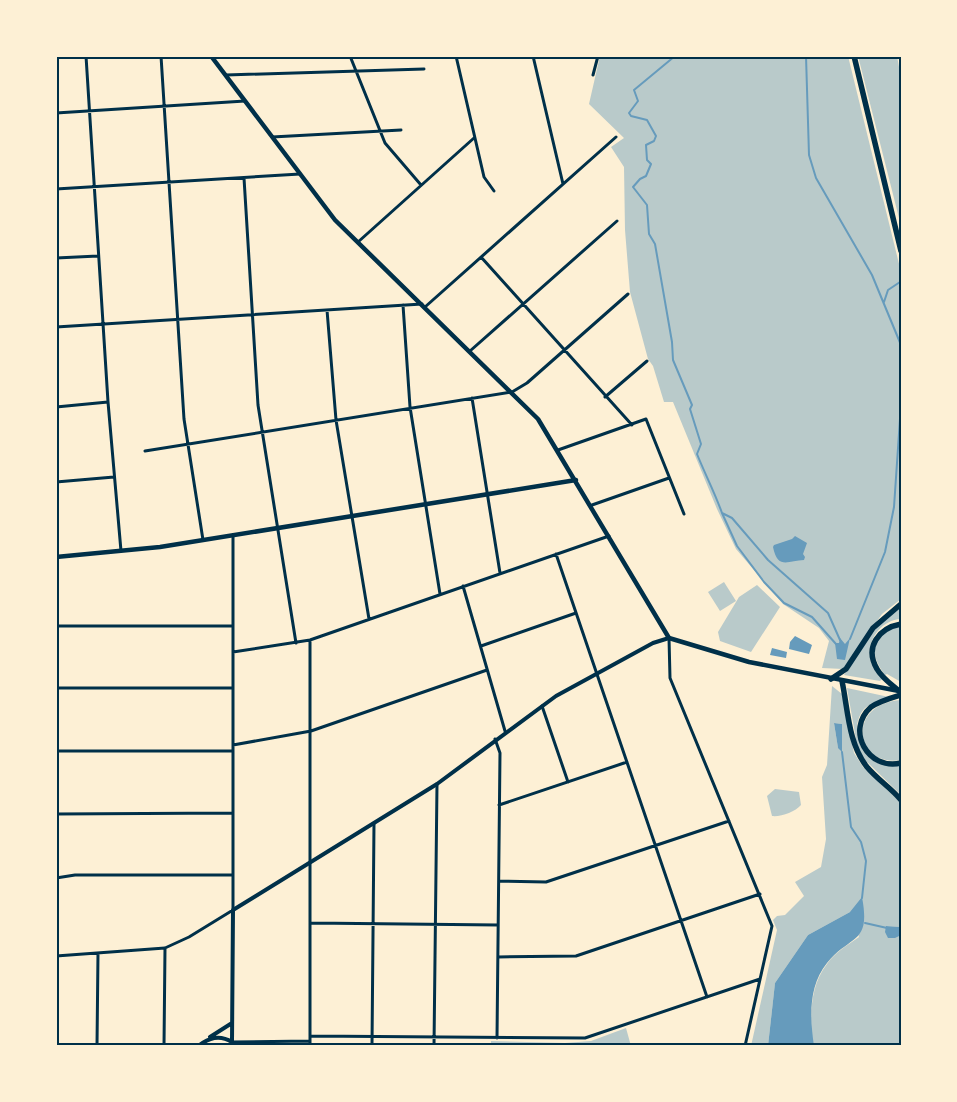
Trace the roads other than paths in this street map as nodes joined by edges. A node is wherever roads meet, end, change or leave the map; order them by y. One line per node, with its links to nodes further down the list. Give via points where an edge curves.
1 (86, 56): 15 (street)
2 (161, 56): 14 (street)
3 (211, 56): 11 (main road)
4 (350, 56): 10 (street)
5 (456, 56): 21 (street)
6 (533, 56): 25 (street)
7 (598, 56): 12 (street)
8 (854, 56): 32 (highway)
9 (424, 69): 10 (street)
10 (355, 71): 11 (street); 18 (street)
11 (225, 75): 13 (main road)
12 (593, 75)
13 (245, 101): 14 (street); 19 (main road)
14 (164, 107): 15 (street); 24 (street)
15 (89, 111): 16 (street); 27 (street)
16 (56, 113)
17 (401, 130): 18 (street)
18 (380, 132): 19 (street); 26 (street, via 385,143)
19 (272, 137): 22 (main road)
20 (616, 137): 25 (street)
21 (474, 138): 26 (street); 29 (street, via 484,178)
22 (300, 174): 23 (street); 31 (main road, via 335,220)
23 (244, 178): 24 (street); 41 (street)
24 (169, 182): 27 (street); 42 (street)
25 (563, 184): 34 (street)
26 (421, 185): 31 (street)
27 (94, 187): 28 (street); 33 (street)
28 (56, 189)
29 (494, 191)
30 (617, 221): 37 (street)
31 (358, 242): 39 (main road)
32 (901, 251)
33 (98, 256): 35 (street); 43 (street)
34 (481, 257): 37 (street); 39 (street)
35 (56, 258)
36 (628, 294): 46 (street)
37 (523, 304): 45 (street); 46 (street)
38 (403, 306): 39 (street); 40 (street); 53 (street)
39 (423, 306): 45 (main road)
40 (327, 310): 41 (street); 54 (street)
41 (252, 315): 42 (street); 56 (street)
42 (177, 320): 43 (street); 57 (street)
43 (102, 324): 44 (street); 51 (street)
44 (56, 327)
45 (470, 351): 48 (main road)
46 (564, 351): 48 (street, via 527,384); 49 (street)
47 (647, 361): 49 (street)
48 (512, 392): 50 (street); 58 (main road, via 538,419)
49 (605, 397): 55 (street)
50 (472, 398): 53 (street); 64 (street)
51 (108, 402): 52 (street); 60 (street)
52 (56, 407)
53 (410, 407): 54 (street); 65 (street)
54 (336, 420): 56 (street); 68 (street)
55 (632, 425): 58 (street); 61 (street, via 646,419)
56 (262, 432): 57 (street); 69 (street)
57 (188, 444): 59 (street); 72 (street)
58 (558, 450): 62 (main road)
59 (145, 451)
60 (114, 477): 63 (street); 73 (street)
61 (669, 478): 66 (street); 67 (street)
62 (576, 480): 64 (main road); 66 (main road)
63 (56, 482)
64 (488, 494): 65 (main road); 76 (street)
65 (426, 504): 68 (main road); 78 (street)
66 (592, 505): 70 (main road)
67 (684, 514)
68 (352, 516): 69 (main road); 81 (street)
69 (278, 528): 71 (main road); 87 (street)
70 (610, 535): 74 (street); 85 (main road)
71 (233, 536): 72 (main road); 84 (street)
72 (203, 540): 73 (main road)
73 (121, 551): 75 (main road)
74 (556, 554): 76 (street); 80 (street)
75 (56, 557)
76 (500, 573): 77 (street)
77 (463, 586): 78 (street); 88 (street)
78 (440, 594): 81 (street)
79 (901, 604): 92 (highway, via 874,628 846,669)
80 (576, 613): 88 (street); 91 (street)
81 (368, 619): 86 (street)
82 (901, 624): 96 (highway, via 882,630 873,645 872,656 877,670)
83 (56, 626): 84 (street)
84 (233, 626): 89 (street)
85 (669, 638): 91 (street); 92 (main road, via 749,662); 112 (street, via 670,678)
86 (310, 640): 87 (street); 98 (street)
87 (296, 644): 89 (street)
88 (480, 646): 90 (street)
89 (233, 652): 95 (street)
90 (487, 670): 98 (street); 99 (street)
91 (597, 672): 97 (street); 104 (street)
92 (831, 679): 93 (main road)
93 (842, 681): 96 (main road); 108 (highway, via 857,751 868,768)
94 (56, 688): 95 (street)
95 (233, 688): 101 (street)
96 (900, 693): 105 (highway, via 871,708 862,720 860,737 865,749 879,761)
97 (542, 706): 99 (street); 106 (street)
98 (311, 731): 101 (street); 115 (street)
99 (505, 732): 100 (street)
100 (495, 739): 107 (street); 109 (street, via 500,753)
101 (233, 745): 102 (street)
102 (233, 750): 103 (street); 110 (street)
103 (56, 752)
104 (627, 762): 106 (street); 114 (street)
105 (901, 763)
106 (568, 782): 109 (street)
107 (437, 784): 113 (street); 124 (street)
108 (901, 800)
109 (499, 806): 118 (street)
110 (233, 813): 111 (street); 116 (street)
111 (56, 814)
112 (729, 821): 114 (street); 119 (street)
113 (374, 823): 115 (street); 123 (street)
114 (655, 845): 118 (street, via 546,882); 121 (street)
115 (311, 862): 120 (street); 122 (street)
116 (233, 875): 117 (street, via 75,875); 120 (street)
117 (56, 878)
118 (499, 882): 125 (street)
119 (760, 894): 121 (street); 130 (street, via 772,926)
120 (233, 910): 126 (street); 132 (street)
121 (681, 921): 129 (street, via 576,956); 131 (street)
122 (311, 923): 123 (street); 133 (street)
123 (373, 924): 124 (street); 134 (street)
124 (436, 924): 125 (street); 136 (street)
125 (498, 926): 129 (street)
126 (165, 948): 127 (street); 141 (street)
127 (98, 953): 128 (street); 140 (street)
128 (56, 956)
129 (498, 956): 137 (street)
130 (760, 979): 131 (street); 146 (street)
131 (707, 997): 137 (street, via 584,1038)
132 (232, 1024): 135 (street); 139 (street)
133 (310, 1036): 134 (street); 138 (street)
134 (372, 1036): 136 (street); 144 (street)
135 (210, 1037): 139 (street, via 222,1038); 142 (street)
136 (434, 1037): 137 (street); 145 (street)
137 (497, 1038)
138 (310, 1041): 139 (street); 143 (street)
139 (232, 1044)
140 (97, 1046)
141 (164, 1046)
142 (198, 1046)
143 (310, 1046)
144 (372, 1046)
145 (434, 1046)
146 (745, 1046)

